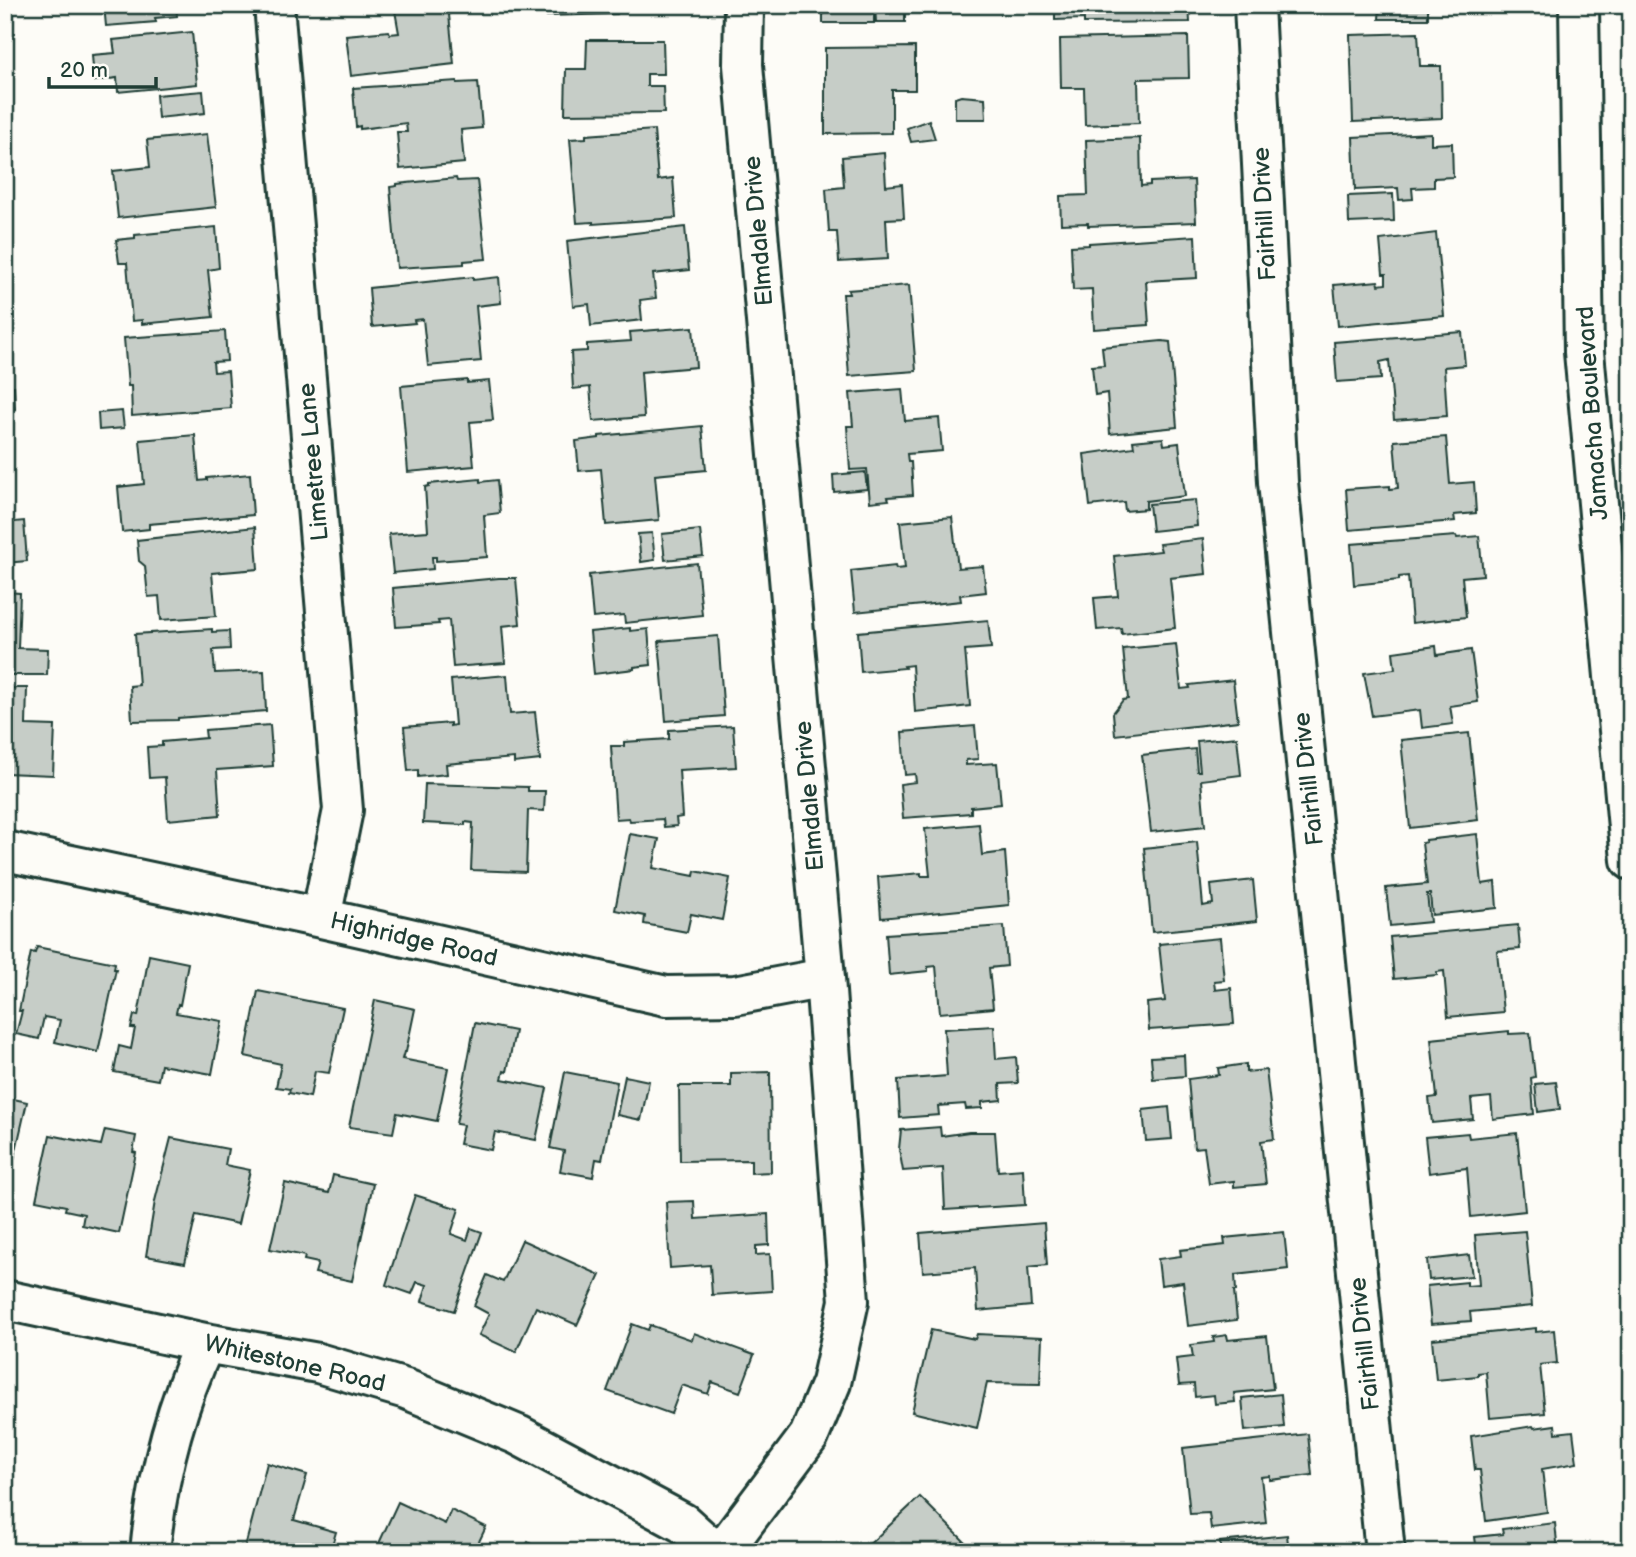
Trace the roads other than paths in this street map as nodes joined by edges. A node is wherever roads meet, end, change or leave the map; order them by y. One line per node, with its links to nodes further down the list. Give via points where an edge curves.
1 (274, 5): 7 (street, Limetree Lane, via 342,810)
2 (744, 5): 8 (street, Elmdale Drive, via 743,65)
3 (1254, 5): 14 (street, Fairhill Drive, via 1278,482)
4 (1579, 5): 6 (street, Jamacha Boulevard, via 1584,352)
5 (5, 851): 7 (street, Highridge Road)
6 (1631, 860)
7 (321, 918): 8 (street, Highridge Road, via 666,996 735,995)
8 (825, 978): 13 (street, Elmdale Drive, via 849,1301 831,1382 809,1436)
9 (5, 1300): 10 (street, Whitestone Road)
10 (205, 1343): 11 (street, via 168,1443); 12 (street, Whitestone Road, via 318,1363 406,1388 518,1434 683,1524)
11 (150, 1552)
12 (715, 1552)
13 (722, 1552)
14 (1385, 1552)

